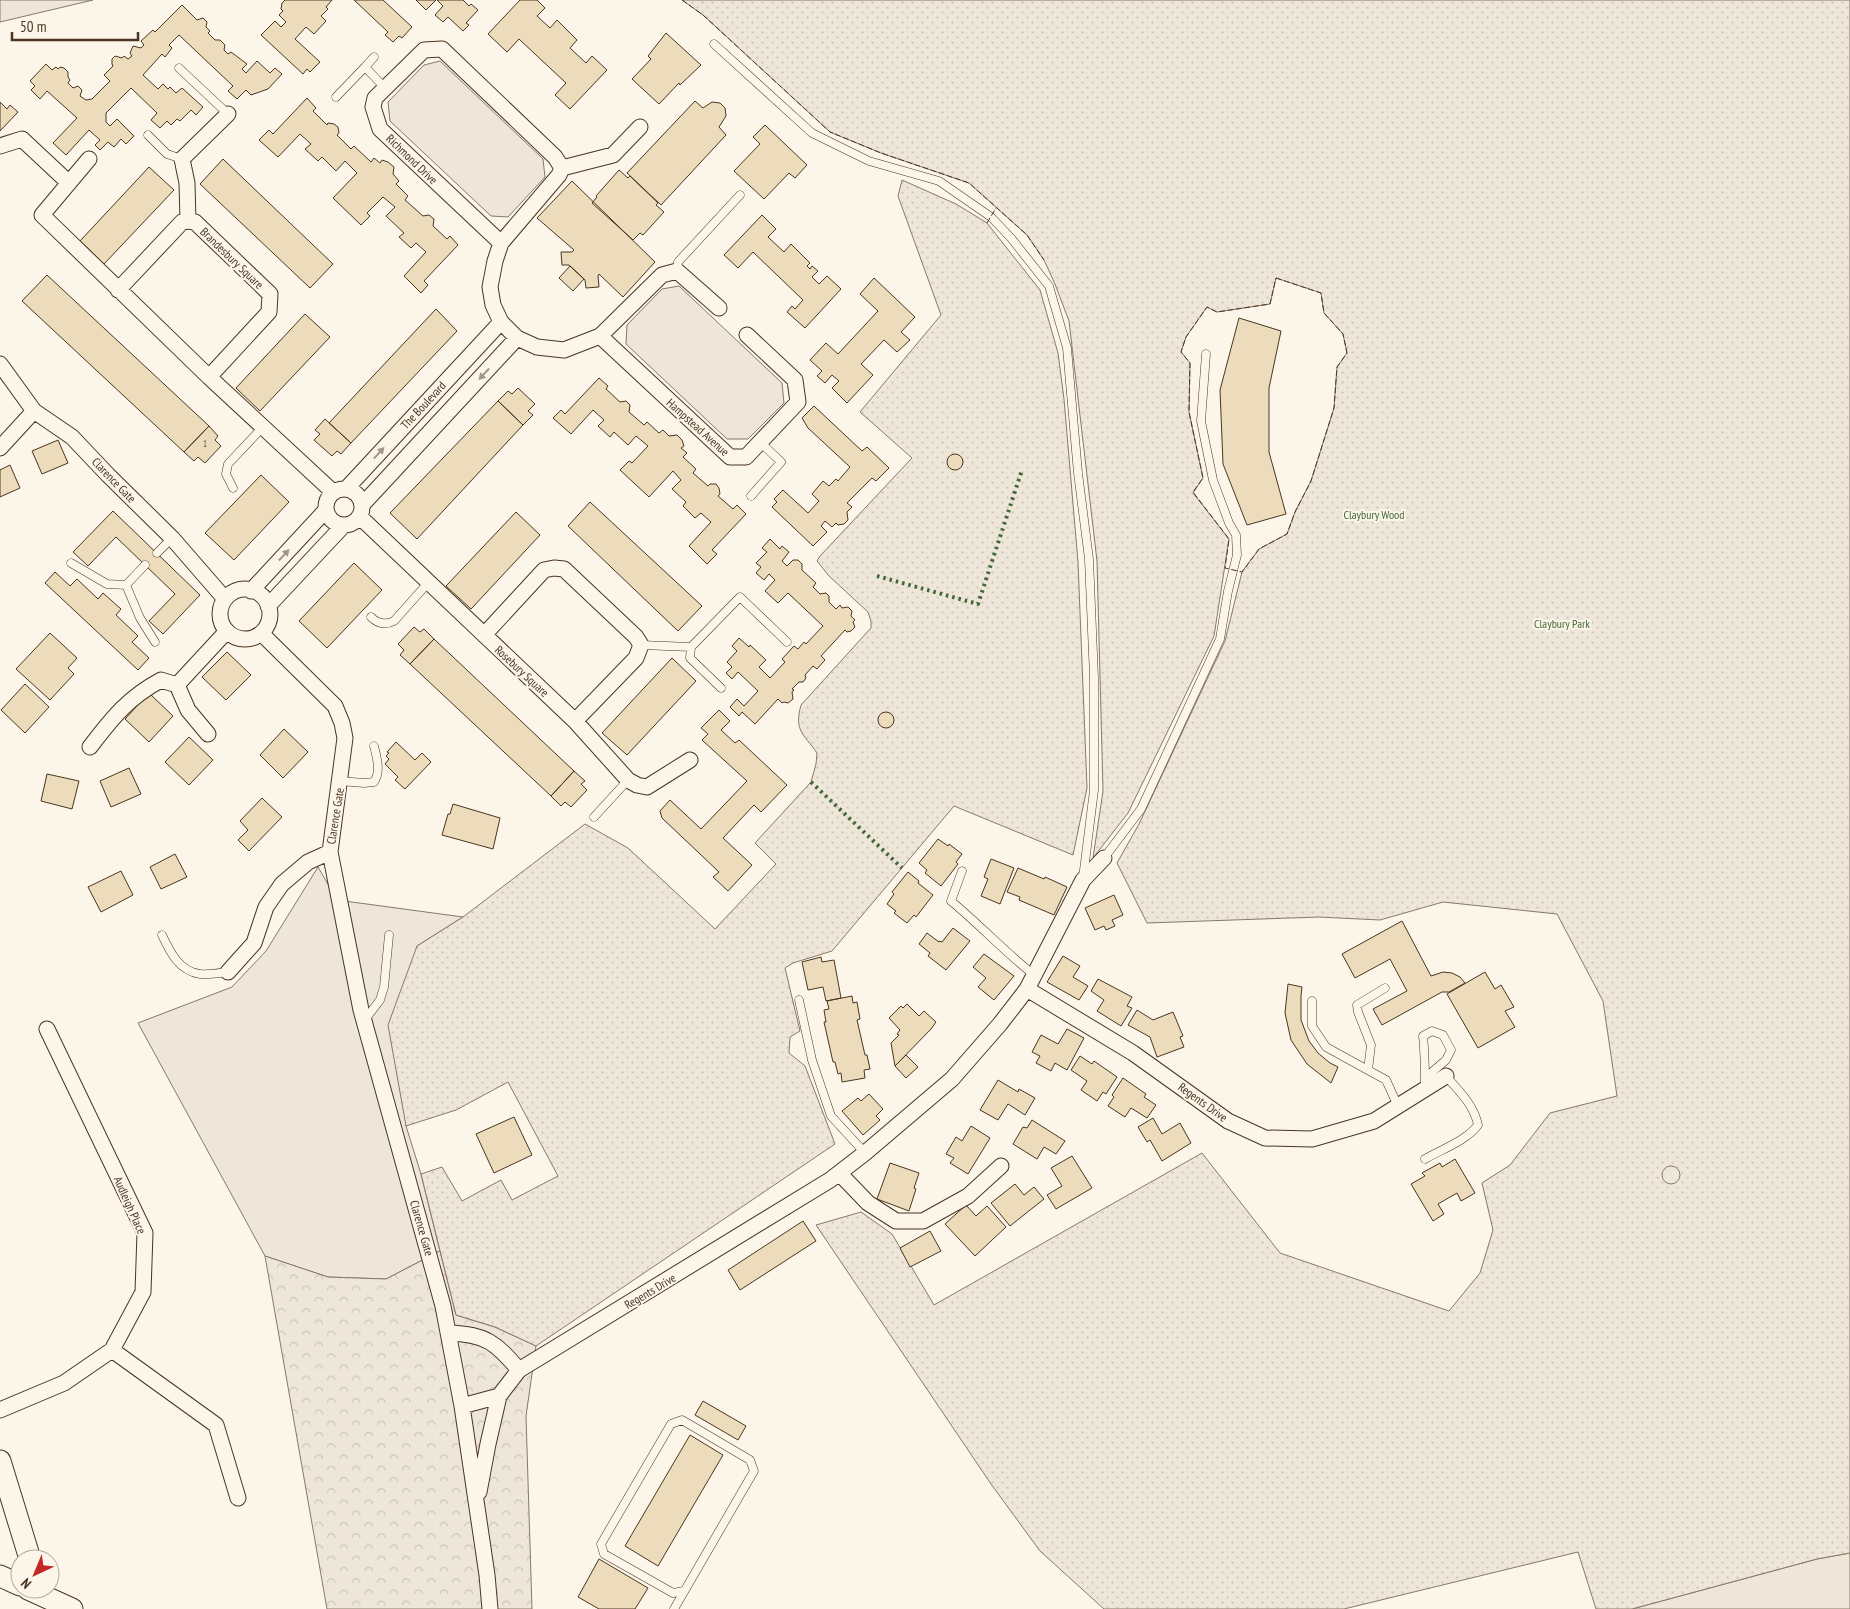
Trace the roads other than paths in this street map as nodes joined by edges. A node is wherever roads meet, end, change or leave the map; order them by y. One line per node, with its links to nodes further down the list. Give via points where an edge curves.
1 (714, 44): 68 (lane, via 812,133 869,161 939,181 991,218 1049,286 1067,348 1089,559 1094,790)
2 (374, 57): 3 (lane)
3 (364, 67): 5 (lane); 6 (lane)
4 (179, 68): 7 (lane)
5 (384, 88): 13 (street, Richmond Drive, via 424,50 442,49); 17 (street, Richmond Drive, via 375,98 373,107 380,129)
6 (336, 98)
7 (228, 114): 11 (street)
8 (640, 127): 13 (street, via 613,155)
9 (148, 136): 11 (lane, via 168,154)
10 (0, 146): 14 (street, via 22,139)
11 (182, 158): 16 (street, via 188,183)
12 (89, 159): 14 (street)
13 (562, 168): 17 (street)
14 (69, 182): 19 (street, via 42,215)
15 (740, 195): 18 (lane, via 678,262)
16 (188, 221): 19 (street, Brandesbury Square, via 182,222); 27 (street, Brandesbury Square, via 195,222 270,294 269,312)
17 (501, 243): 21 (street, via 490,287 493,305)
18 (677, 271): 20 (street); 23 (street, via 662,275)
19 (118, 290): 27 (street)
20 (718, 308)
21 (501, 322): 24 (street); 33 (street, The Boulevard, one-way to 21)
22 (747, 335): 30 (street, Hampstead Avenue, via 794,380 798,402)
23 (600, 336): 24 (street, via 564,350 537,347); 30 (street, Hampstead Avenue, via 730,457 746,457)
24 (518, 338): 36 (street, The Boulevard, one-way to 36)
25 (1206, 354): 66 (lane, via 1202,421 1213,480 1236,536 1237,555 1220,639 1141,809)
26 (0, 364): 28 (street, Clarence Gate)
27 (209, 377): 29 (street)
28 (34, 411): 31 (street); 38 (street, Clarence Gate, via 72,437)
29 (263, 427): 32 (lane, via 228,464 226,474); 33 (street)
30 (760, 442): 34 (lane, via 781,462)
31 (0, 448)
32 (234, 488)
33 (340, 490): 35 (street, via 327,500); 36 (street, via 356,493)
34 (751, 496)
35 (326, 510): 37 (street, via 334,522); 44 (street, one-way to 35)
36 (362, 511): 37 (street, via 353,524); 42 (street, Rosebury Square)
37 (343, 526): 46 (street)
38 (172, 538): 39 (lane); 45 (street, Clarence Gate)
39 (157, 553)
40 (71, 563): 43 (lane, via 107,584)
41 (145, 566): 43 (lane)
42 (428, 583): 47 (lane, via 389,624 376,622); 50 (street, Rosebury Square)
43 (126, 585): 51 (lane)
44 (251, 590): 45 (street, via 235,591); 46 (street, via 259,594)
45 (225, 599): 48 (street, via 220,612)
46 (268, 606): 49 (street, via 268,622)
47 (370, 617)
48 (227, 631): 49 (street, via 244,639); 55 (street)
49 (261, 633): 63 (street, Clarence Gate, via 335,706 345,738)
50 (484, 635): 53 (street, via 544,570 554,568 564,569); 57 (street, Rosebury Square)
51 (155, 642)
52 (787, 642): 54 (lane, via 740,597)
53 (641, 645): 54 (lane); 57 (street, via 636,658)
54 (691, 647): 56 (lane, via 690,658)
55 (177, 685): 58 (street, via 188,710); 60 (street, via 161,680 141,690 112,718)
56 (721, 688)
57 (575, 721): 62 (street, Rosebury Square)
58 (208, 734)
59 (374, 746): 63 (lane, via 378,759 374,782)
60 (90, 747)
61 (690, 760): 62 (street, via 647,787)
62 (628, 780): 64 (lane)
63 (340, 782): 65 (street, Clarence Gate)
64 (594, 817)
65 (330, 852): 71 (street, Clarence Gate, via 308,862 282,884 266,907 254,943); 77 (street, Clarence Gate)
66 (1104, 858): 68 (street, Regents Drive)
67 (962, 871): 72 (lane, via 951,901)
68 (1083, 880): 72 (street, Regents Drive)
69 (162, 935): 71 (lane, via 181,967 199,974)
70 (389, 935): 77 (lane, via 384,987 380,1000)
71 (228, 972)
72 (1034, 975): 74 (street, Regents Drive)
73 (1384, 988): 79 (lane, via 1357,1005 1371,1045)
74 (1027, 989): 82 (street, Regents Drive, via 1133,1053 1228,1121 1265,1138 1312,1139 1374,1121); 83 (street, Regents Drive, via 952,1079)
75 (799, 1000): 83 (lane, via 812,1060 831,1116)
76 (1312, 1001): 79 (lane, via 1312,1026 1326,1047)
77 (364, 1021): 87 (street, Clarence Gate)
78 (47, 1029): 88 (street, Audleigh Place, via 145,1233 143,1292)
79 (1368, 1070): 82 (lane, via 1386,1080)
80 (1446, 1076): 81 (street, Regents Drive); 84 (lane, via 1476,1114 1478,1125 1466,1137)
81 (1425, 1084): 81 (lane, via 1423,1036 1432,1030 1442,1035 1451,1050); 82 (street, Regents Drive)
82 (1398, 1106)
83 (865, 1153): 86 (street, Regents Drive)
84 (1425, 1159)
85 (1001, 1166): 86 (street, via 968,1196 922,1221 896,1221 868,1203)
86 (840, 1174): 89 (street, Regents Drive)
87 (449, 1333): 89 (street, via 481,1336 503,1351); 91 (street, Clarence Gate)
88 (112, 1350): 92 (street, Audleigh Place, via 64,1383); 94 (street, via 216,1425)
89 (520, 1370): 90 (street, Regents Drive)
90 (499, 1396): 91 (street); 95 (street)
91 (462, 1406): 95 (street, Clarence Gate)
92 (0, 1410)
93 (0, 1461): 96 (street)
94 (238, 1498)
95 (476, 1504): 100 (street, Clarence Gate)
96 (27, 1549)
97 (684, 1590): 97 (lane, via 673,1593 604,1554 601,1544 671,1424 682,1420 750,1460 754,1471); 101 (lane)
98 (46, 1599): 99 (street)
99 (72, 1609)
100 (490, 1609)
101 (674, 1609)

